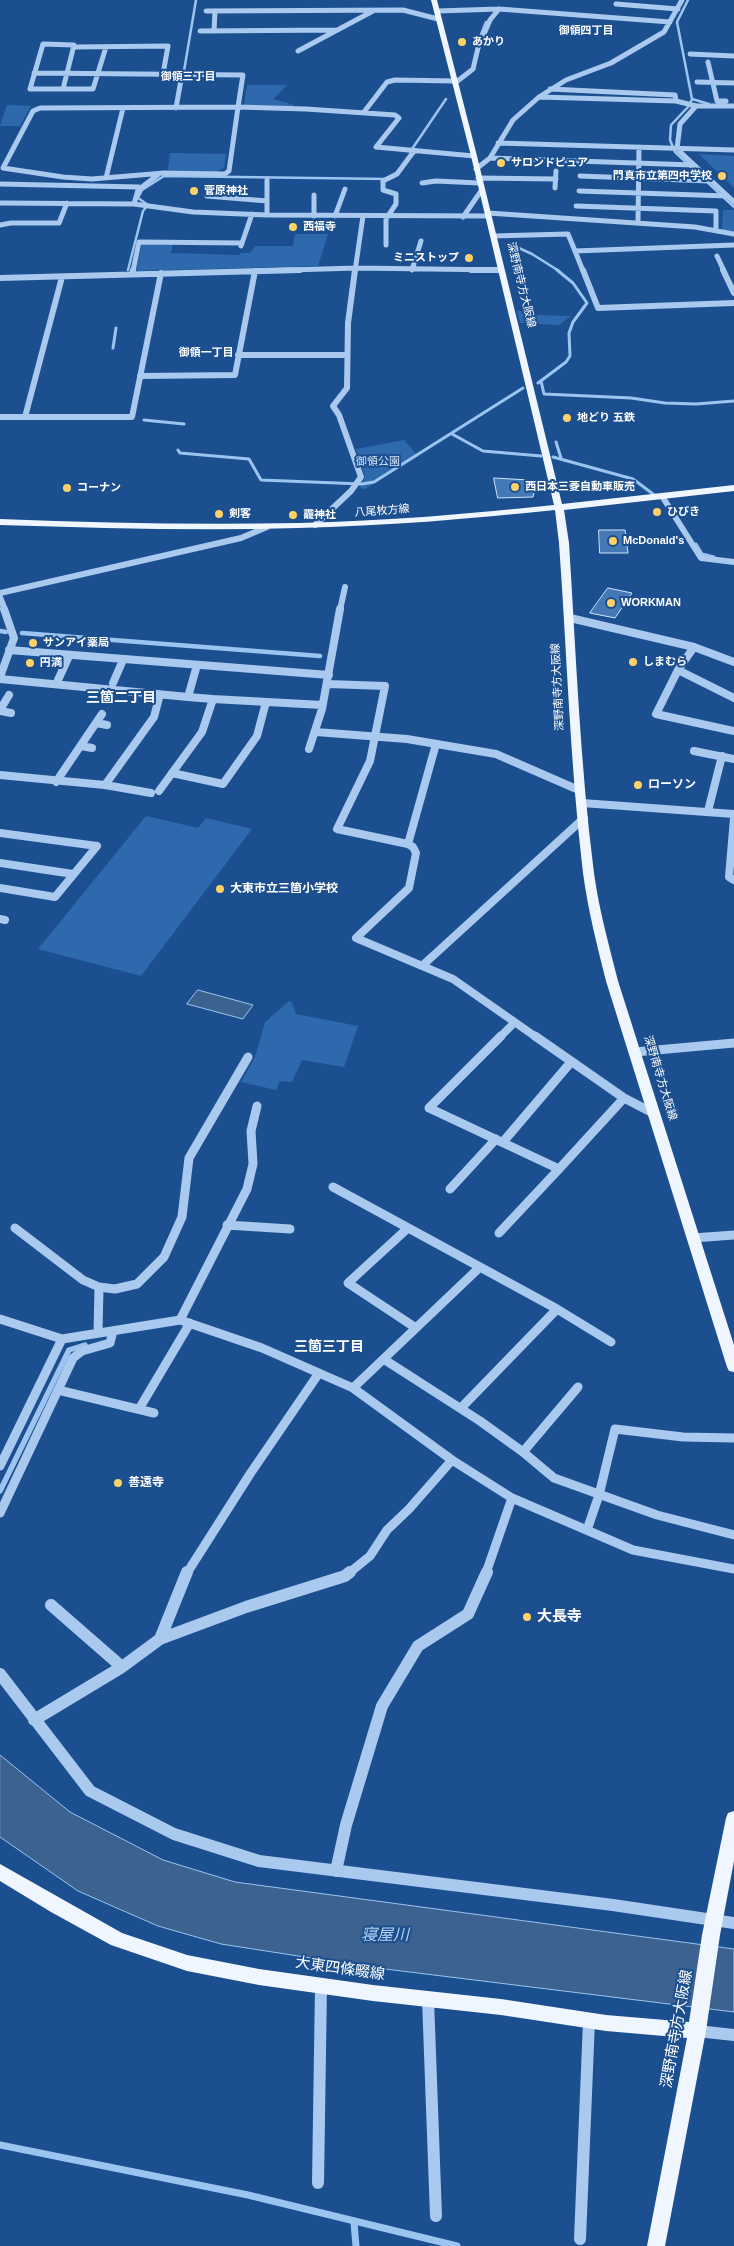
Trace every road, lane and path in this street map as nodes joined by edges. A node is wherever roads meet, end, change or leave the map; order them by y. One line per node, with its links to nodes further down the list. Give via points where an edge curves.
1 (434, 0): 9 (main road, 深野南寺方大阪線)
2 (682, 0): 4 (street)
3 (616, 4): 4 (street)
4 (678, 8): 10 (street)
5 (499, 9): 9 (street); 10 (street); 25 (street, via 490,20 478,48 473,70)
6 (376, 10): 8 (street); 9 (street); 11 (street)
7 (206, 11): 8 (street)
8 (214, 11): 13 (street)
9 (437, 15): 25 (main road, 深野南寺方大阪線)
10 (670, 22): 30 (street, via 664,32 611,63)
11 (338, 30): 13 (street); 16 (street)
12 (200, 31): 13 (street)
13 (214, 31)
14 (75, 47): 15 (street); 20 (street, via 70,44 43,44); 21 (street)
15 (106, 47): 22 (street); 23 (street, via 168,46)
16 (298, 51)
17 (690, 54): 18 (street)
18 (734, 56)
19 (708, 62): 27 (street)
20 (34, 73): 21 (street); 29 (street, via 30,89)
21 (68, 73): 22 (street); 29 (street)
22 (99, 73): 23 (street); 29 (street, via 93,89)
23 (163, 74): 24 (street)
24 (182, 74): 37 (street); 38 (street, via 243,75)
25 (454, 82): 39 (street, via 386,82); 45 (main road, 深野南寺方大阪線)
26 (697, 82): 27 (street)
27 (714, 83): 28 (street); 33 (street, via 717,101)
28 (734, 83)
29 (63, 89)
30 (550, 89): 31 (street); 32 (street, via 675,95)
31 (540, 98): 32 (street); 40 (street, via 513,120)
32 (676, 101): 34 (street)
33 (734, 101)
34 (696, 106): 35 (street); 42 (street, via 679,122)
35 (734, 106)
36 (123, 108): 37 (street); 52 (street); 52 (street, via 40,108 33,111 3,168 62,177)
37 (176, 108): 38 (street)
38 (238, 108): 39 (street); 50 (street, via 229,171 225,174)
39 (364, 112): 44 (street, via 399,118 376,146)
40 (498, 143): 41 (street); 46 (street)
41 (639, 147): 42 (street); 47 (street)
42 (677, 148): 43 (street); 48 (street)
43 (734, 150)
44 (414, 151): 45 (street); 81 (street, via 397,174 383,181 383,190 396,194 397,199 396,206)
45 (474, 156): 56 (main road, 深野南寺方大阪線)
46 (490, 158): 47 (street); 56 (street)
47 (639, 164): 48 (street); 53 (street)
48 (693, 165): 57 (street)
49 (556, 172): 54 (street)
50 (159, 174): 52 (street); 60 (street)
51 (580, 176): 53 (street)
52 (106, 178)
53 (639, 178): 57 (street); 64 (street)
54 (556, 179): 56 (street); 61 (street)
55 (267, 180): 68 (street)
56 (479, 180): 58 (street); 77 (main road, 深野南寺方大阪線); 82 (street)
57 (710, 181): 67 (street)
58 (422, 183)
59 (0, 184): 60 (street)
60 (139, 187): 72 (street)
61 (555, 188)
62 (345, 189): 79 (street)
63 (579, 191): 64 (street)
64 (638, 193): 67 (street); 74 (street)
65 (314, 195): 78 (street)
66 (207, 196): 68 (street)
67 (727, 196): 69 (street)
68 (267, 201): 76 (street)
69 (734, 202)
70 (0, 203): 71 (street)
71 (67, 203): 72 (street); 84 (street, via 59,223)
72 (134, 204): 75 (street, via 194,212)
73 (576, 206): 74 (street)
74 (638, 208): 83 (street); 85 (street, via 716,211)
75 (252, 214): 76 (street); 98 (street, via 242,245 139,242)
76 (268, 215): 78 (street)
77 (488, 215): 82 (street); 83 (street); 87 (main road, 深野南寺方大阪線)
78 (314, 216): 79 (street)
79 (335, 216): 80 (street)
80 (363, 216): 81 (street); 93 (street)
81 (387, 216): 82 (street); 89 (street)
82 (462, 217)
83 (638, 223): 85 (street)
84 (0, 225)
85 (716, 230): 86 (street)
86 (734, 234)
87 (493, 236): 91 (street, via 568,234); 95 (main road, 深野南寺方大阪線)
88 (421, 241): 94 (street)
89 (386, 245)
90 (734, 245): 91 (street)
91 (575, 251): 102 (street, via 598,308)
92 (717, 256): 101 (street)
93 (357, 268): 94 (street); 96 (street); 104 (street, via 348,323)
94 (412, 270): 95 (street)
95 (501, 270): 110 (main road, 深野南寺方大阪線)
96 (255, 271): 97 (street); 103 (street)
97 (161, 273): 98 (street); 105 (street)
98 (132, 274): 99 (street)
99 (62, 277): 100 (street); 107 (street)
100 (0, 278)
101 (734, 294)
102 (734, 303)
103 (238, 355): 104 (street); 105 (street, via 235,375)
104 (347, 355): 112 (street, via 347,388 333,406 361,477)
105 (140, 376): 107 (street, via 132,417)
106 (0, 417): 107 (street)
107 (25, 417)
108 (734, 488): 109 (main road, 八尾枚方線)
109 (662, 496): 110 (main road, 八尾枚方線); 114 (street, via 701,558)
110 (559, 509): 112 (main road, 八尾枚方線); 118 (main road, 深野南寺方大阪線)
111 (0, 522): 113 (main road, 八尾枚方線)
112 (315, 525): 113 (main road, 八尾枚方線)
113 (267, 527): 116 (street, via 241,538)
114 (734, 562)
115 (345, 587): 126 (street)
116 (0, 593)
117 (0, 598): 120 (street, via 14,638)
118 (570, 618): 119 (street); 159 (main road, 深野南寺方大阪線)
119 (694, 647): 123 (street); 125 (street)
120 (9, 650): 121 (street); 127 (street)
121 (69, 656): 122 (street); 128 (street)
122 (123, 660): 124 (street); 129 (street)
123 (734, 662)
124 (197, 665): 126 (street); 133 (street)
125 (678, 670): 134 (street); 143 (street, via 656,714)
126 (329, 675): 130 (street)
127 (0, 678): 131 (street)
128 (58, 680)
129 (113, 683)
130 (328, 684): 137 (street); 145 (street, via 385,686)
131 (160, 694): 133 (street); 156 (street, via 154,717)
132 (9, 695): 138 (street)
133 (188, 696): 135 (street)
134 (734, 698)
135 (213, 699): 136 (street); 153 (street, via 202,732)
136 (266, 702): 137 (street); 153 (street, via 257,736 223,784)
137 (322, 705): 144 (street)
138 (0, 711): 139 (street)
139 (11, 713)
140 (102, 714): 141 (street)
141 (96, 723): 142 (street); 147 (street)
142 (107, 725)
143 (734, 731)
144 (316, 732): 145 (street); 149 (street)
145 (374, 738): 146 (street); 165 (street, via 370,761 337,829)
146 (436, 744): 159 (street, via 496,754); 165 (street)
147 (81, 746): 148 (street); 155 (street)
148 (92, 748)
149 (309, 750)
150 (694, 751): 151 (street)
151 (722, 756): 152 (street); 161 (street)
152 (734, 759)
153 (172, 773): 157 (street)
154 (0, 775): 155 (street)
155 (56, 782): 156 (street)
156 (105, 785): 158 (street)
157 (159, 791)
158 (151, 792)
159 (581, 792): 160 (main road, 深野南寺方大阪線)
160 (582, 803): 161 (street); 163 (main road, 深野南寺方大阪線)
161 (708, 811): 162 (street)
162 (734, 816): 168 (street, via 729,877)
163 (584, 818): 170 (street); 173 (main road, 深野南寺方大阪線, via 598,925)
164 (0, 834): 167 (street, via 97,846)
165 (408, 844): 170 (street, via 416,853 409,888 356,938)
166 (0, 863): 167 (street)
167 (73, 874): 169 (street, via 55,897)
168 (734, 880)
169 (0, 888)
170 (422, 965): 171 (street, via 453,979)
171 (514, 1023): 175 (street); 179 (street, via 429,1108)
172 (734, 1043): 173 (street)
173 (635, 1052): 178 (main road, 深野南寺方大阪線)
174 (248, 1056): 191 (street, via 189,1158 182,1217 164,1257 137,1284 115,1289)
175 (571, 1062): 176 (street); 179 (street)
176 (624, 1098): 178 (street); 180 (street)
177 (258, 1106): 183 (street, via 251,1131 253,1164 247,1189)
178 (655, 1114): 189 (main road, 深野南寺方大阪線)
179 (500, 1141): 180 (street); 182 (street)
180 (559, 1169): 187 (street)
181 (332, 1187): 185 (street)
182 (450, 1189)
183 (227, 1225): 186 (street); 194 (street)
184 (15, 1228): 191 (street, via 82,1280)
185 (408, 1228): 190 (street); 195 (street, via 348,1284)
186 (290, 1229)
187 (499, 1233)
188 (734, 1234): 189 (street)
189 (693, 1238): 201 (main road, 深野南寺方大阪線)
190 (480, 1267): 192 (street); 195 (street)
191 (99, 1287): 197 (street)
192 (557, 1309): 199 (street); 206 (street)
193 (0, 1319): 198 (street)
194 (185, 1322): 196 (street); 202 (street, via 262,1348); 207 (street)
195 (416, 1328): 200 (street)
196 (113, 1331): 197 (street); 205 (street, via 110,1343 73,1358)
197 (98, 1333): 198 (street)
198 (62, 1339): 212 (street)
199 (611, 1342)
200 (385, 1360): 204 (street); 206 (street)
201 (734, 1367)
202 (319, 1373): 204 (street); 220 (street, via 186,1574)
203 (578, 1387): 210 (street)
204 (353, 1388): 211 (street)
205 (58, 1390): 207 (street); 215 (street)
206 (461, 1408): 210 (street)
207 (139, 1409): 208 (street)
208 (154, 1413)
209 (734, 1438): 213 (street, via 683,1437 615,1429)
210 (524, 1452): 213 (street, via 554,1478)
211 (452, 1460): 214 (street); 220 (street, via 387,1530 370,1556 345,1576 246,1607)
212 (0, 1466)
213 (599, 1495): 216 (street); 217 (street)
214 (512, 1498): 216 (street); 225 (street, via 491,1562 468,1614 418,1646 382,1706 346,1825)
215 (0, 1514)
216 (587, 1530): 218 (street, via 633,1550)
217 (734, 1535)
218 (734, 1569)
219 (51, 1605): 221 (street)
220 (160, 1639): 221 (street)
221 (122, 1667): 223 (street)
222 (0, 1674): 223 (street)
223 (34, 1720): 225 (street, via 90,1791 116,1806 174,1834 259,1861)
224 (734, 1818): 228 (main road, 深野南寺方大阪線)
225 (336, 1871): 228 (street, via 613,1905)
226 (0, 1872): 229 (main road, 大東四條畷線, via 117,1939 187,1963)
227 (734, 1923): 228 (street)
228 (712, 1928): 232 (main road, 深野南寺方大阪線)
229 (321, 1986): 230 (main road, 大東四條畷線); 234 (street)
230 (428, 1999): 231 (main road, 大東四條畷線); 235 (street)
231 (589, 2020): 232 (main road, 大東四條畷線); 236 (street)
232 (697, 2031): 233 (street); 237 (main road, 深野南寺方大阪線)
233 (734, 2035)
234 (318, 2183)
235 (436, 2216)
236 (580, 2239)
237 (656, 2246)

